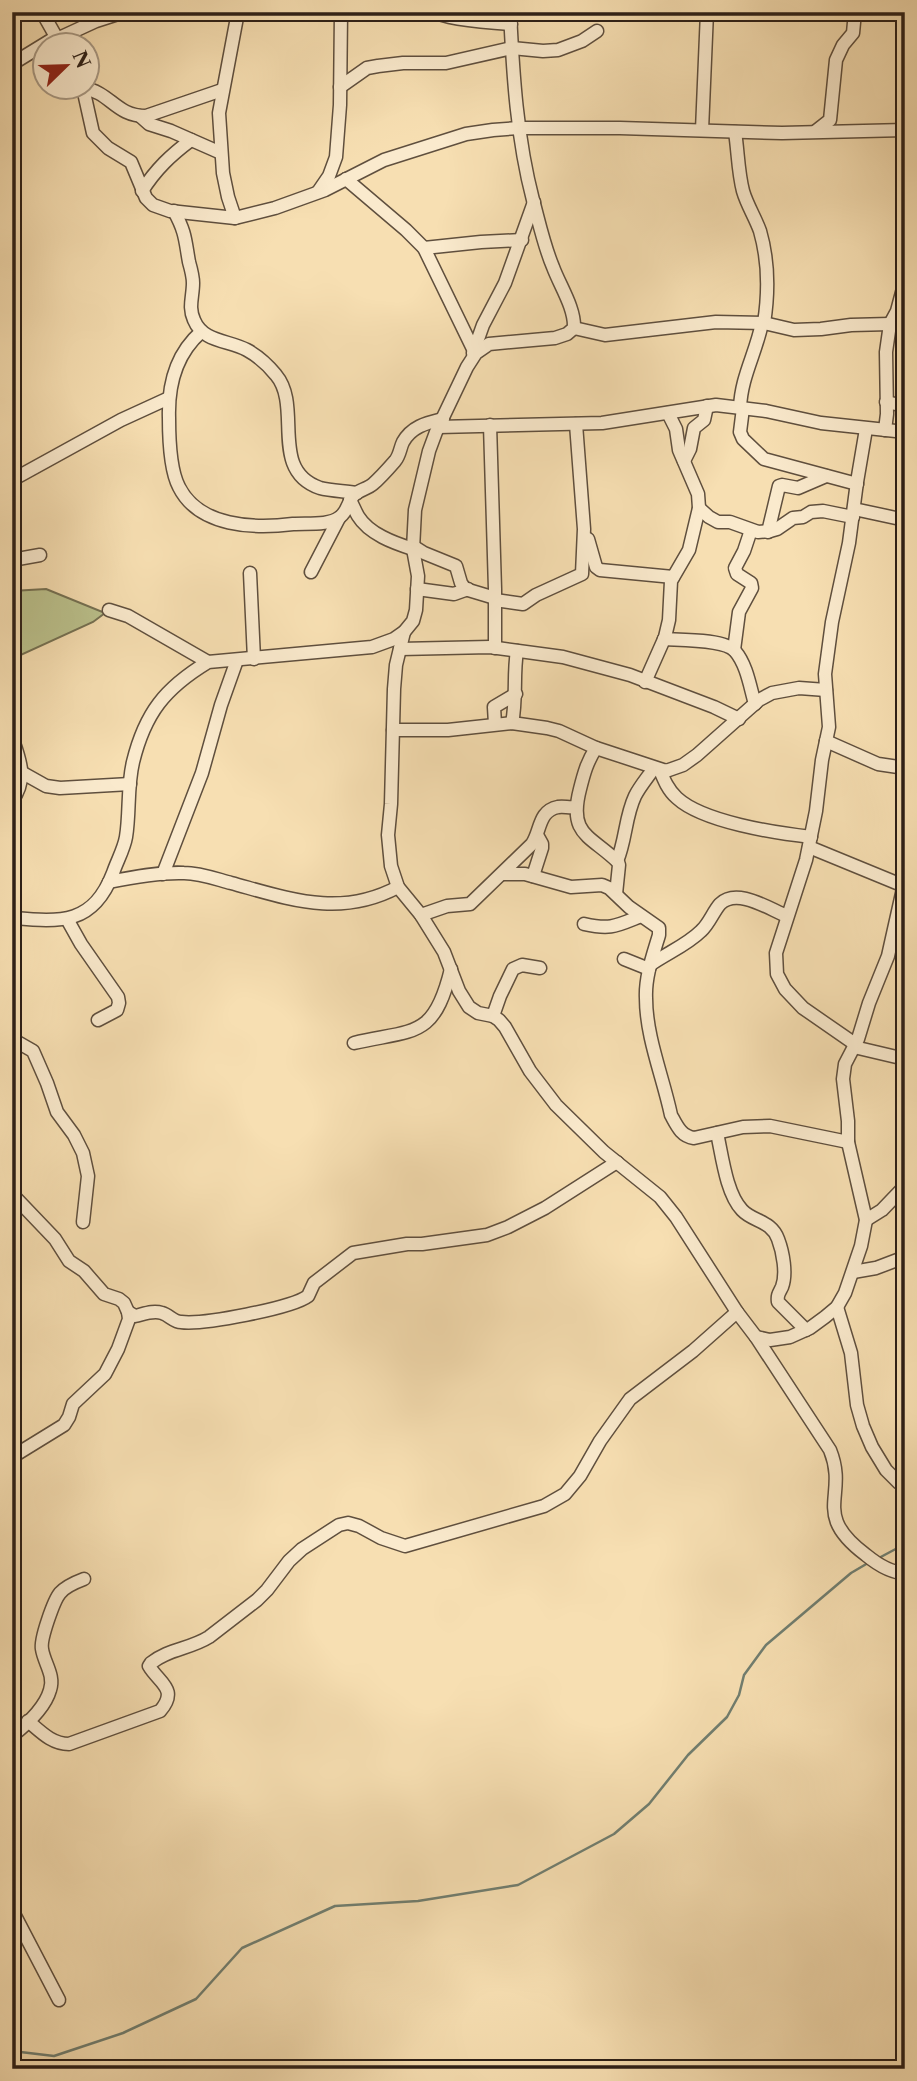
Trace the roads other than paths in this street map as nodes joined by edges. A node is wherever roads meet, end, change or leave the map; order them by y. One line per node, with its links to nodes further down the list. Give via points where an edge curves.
1 (42, 12): 10 (street)
2 (124, 12): 11 (street)
3 (239, 12): 16 (street)
4 (341, 12): 15 (street)
5 (435, 12): 8 (street, via 458,20)
6 (707, 12): 21 (street)
7 (855, 12): 24 (street, via 853,33 836,60 830,120)
8 (510, 18): 12 (street)
9 (597, 31): 12 (street, via 558,50)
10 (53, 32)
11 (74, 32)
12 (512, 48): 15 (street, via 446,63 367,68); 20 (street)
13 (32, 54): 14 (street)
14 (12, 64)
15 (340, 86): 29 (street, via 336,158)
16 (222, 90): 19 (street); 26 (street)
17 (102, 94): 19 (street, via 125,113)
18 (87, 102): 28 (street, via 93,133 131,162)
19 (140, 116): 25 (street)
20 (519, 128): 21 (street); 27 (street, via 466,134 384,160); 30 (street)
21 (702, 130): 23 (street)
22 (905, 130): 24 (street)
23 (735, 132): 24 (street); 36 (street, via 742,188 766,260)
24 (813, 133)
25 (191, 140): 26 (street); 28 (street, via 166,159)
26 (221, 153): 32 (street)
27 (346, 178): 29 (street); 34 (street)
28 (142, 191): 31 (street, via 153,205)
29 (318, 192): 32 (street)
30 (534, 202): 33 (street); 38 (street)
31 (174, 211): 32 (street); 39 (street, via 184,229 192,275 191,313)
32 (235, 218)
33 (522, 240): 34 (street); 40 (street)
34 (424, 248): 40 (street)
35 (905, 281): 37 (street)
36 (763, 323): 37 (street, via 794,330); 38 (street, via 716,322 605,335); 45 (street, via 743,381)
37 (890, 324): 42 (street)
38 (573, 328): 40 (street, via 555,338 489,344)
39 (201, 332): 41 (street, via 179,359); 57 (street, via 246,350 275,374 288,407 288,438 297,471 319,487)
40 (473, 356): 47 (street)
41 (169, 398): 55 (street, via 121,419); 60 (street, via 170,446 178,486 200,512 246,525)
42 (886, 402): 43 (street); 51 (street)
43 (905, 406)
44 (707, 407): 45 (street); 46 (street); 53 (street, via 704,420 694,428)
45 (741, 408): 50 (street); 54 (street, via 740,432 757,454 772,463)
46 (668, 413): 48 (street); 53 (street)
47 (441, 423): 49 (street); 57 (street, via 410,432 397,459 371,486); 65 (street, via 415,510)
48 (576, 424): 49 (street); 62 (street)
49 (491, 425): 73 (street)
50 (866, 429): 51 (street); 56 (street)
51 (884, 430): 52 (street)
52 (905, 432)
53 (684, 461): 58 (street)
54 (826, 476): 56 (street); 64 (street, via 798,488 779,486)
55 (12, 480)
56 (857, 484): 59 (street)
57 (354, 496): 60 (street); 65 (street, via 358,517 370,529)
58 (699, 508): 63 (street, via 718,522); 70 (street, via 690,550)
59 (853, 513): 61 (street); 64 (street, via 811,512); 85 (street, via 832,622)
60 (339, 518): 68 (street)
61 (905, 520)
62 (583, 529): 70 (street, via 596,568); 73 (street, via 582,574 523,604)
63 (751, 530): 64 (street); 79 (street, via 735,568 752,587 739,612)
64 (768, 531)
65 (413, 548): 71 (street); 72 (street, via 456,566)
66 (40, 555): 67 (street)
67 (12, 560)
68 (311, 572)
69 (250, 573): 81 (street)
70 (673, 577): 76 (street)
71 (417, 589): 72 (street, via 454,594); 75 (street, via 413,621)
72 (468, 589): 73 (street)
73 (495, 599): 77 (street)
74 (109, 610): 83 (street, via 128,616)
75 (404, 632): 78 (street); 81 (street, via 372,646)
76 (664, 639): 79 (street, via 720,644); 84 (street)
77 (495, 648): 78 (street); 80 (street)
78 (400, 649): 91 (street)
79 (734, 650): 87 (street, via 744,666)
80 (517, 651): 84 (street, via 562,657); 86 (street)
81 (254, 659): 82 (street)
82 (237, 660): 83 (street); 104 (street, via 202,772)
83 (208, 663): 98 (street, via 163,696 154,709 133,762)
84 (645, 682): 88 (street)
85 (826, 690): 87 (street, via 784,689); 93 (street)
86 (516, 694): 89 (street); 90 (street, via 494,707)
87 (755, 704): 88 (street)
88 (739, 719): 96 (street, via 683,765)
89 (512, 723): 90 (street); 94 (street, via 559,731)
90 (495, 724): 91 (street)
91 (393, 730): 109 (street, via 388,835)
92 (12, 737): 97 (street)
93 (826, 741): 95 (street, via 878,764); 102 (street)
94 (596, 747): 96 (street); 100 (street, via 584,768)
95 (905, 768)
96 (657, 769): 102 (street, via 678,799 696,809 724,821); 103 (street, via 635,795)
97 (21, 772): 98 (street, via 60,788); 99 (street, via 22,785)
98 (130, 784): 107 (street, via 125,841)
99 (12, 801)
100 (576, 807): 101 (street, via 549,811 540,820); 103 (street, via 578,825)
101 (537, 835): 105 (street); 106 (street, via 542,848)
102 (810, 842): 108 (street); 113 (street)
103 (617, 861): 110 (street)
104 (163, 874): 107 (street); 109 (street, via 202,876 304,902 333,904 362,902)
105 (502, 874): 106 (street); 111 (street, via 470,904)
106 (533, 876): 110 (street, via 571,887 602,885)
107 (109, 882): 115 (street, via 100,900)
108 (904, 883): 125 (street, via 888,956)
109 (398, 887): 111 (street)
110 (616, 894): 112 (street)
111 (421, 915): 119 (street)
112 (641, 916): 116 (street, via 615,927); 118 (street, via 659,928)
113 (787, 916): 118 (street, via 740,898 727,898 704,929); 125 (street, via 776,953 777,974 803,1008)
114 (12, 918): 115 (street)
115 (67, 919): 122 (street, via 118,997 117,1010)
116 (584, 924)
117 (624, 959): 118 (street)
118 (650, 967): 127 (street, via 649,1024 671,1115 687,1137)
119 (451, 968): 121 (street, via 469,1007); 124 (street, via 444,996 420,1027)
120 (540, 968): 121 (street, via 522,965 513,969)
121 (494, 1016): 129 (street, via 556,1105)
122 (98, 1020)
123 (12, 1039): 133 (street, via 33,1051 57,1112 83,1153 88,1176)
124 (354, 1043)
125 (854, 1045): 126 (street); 128 (street, via 843,1079)
126 (905, 1059)
127 (717, 1133): 128 (street, via 769,1126); 139 (street, via 737,1204 769,1226 779,1240 784,1275 778,1302)
128 (848, 1142): 132 (street)
129 (617, 1162): 137 (street, via 545,1208 486,1235 353,1253 314,1283 308,1296 290,1305 221,1320 187,1322 163,1313 135,1316); 138 (street, via 660,1197 676,1217)
130 (905, 1186): 132 (street)
131 (12, 1194): 137 (street, via 55,1239 68,1261 104,1294 119,1298)
132 (866, 1220): 135 (street)
133 (83, 1222)
134 (905, 1257): 135 (street)
135 (853, 1272): 136 (street)
136 (837, 1307): 139 (street); 142 (street, via 851,1353 863,1426 886,1470)
137 (128, 1312): 141 (street, via 106,1374 73,1404 64,1425)
138 (737, 1312): 140 (street); 145 (street, via 631,1399 580,1476 555,1501 405,1546 359,1526 339,1525 302,1549 267,1590 209,1637 149,1665 168,1695 160,1711 69,1744 47,1737)
139 (806, 1330): 140 (street, via 783,1339)
140 (756, 1337): 143 (street, via 830,1450 837,1525 846,1539 873,1561)
141 (12, 1457)
142 (905, 1485)
143 (905, 1573)
144 (83, 1578): 145 (street, via 61,1591 57,1599 41,1646 50,1671 50,1689)
145 (29, 1721): 146 (street)
146 (12, 1736)
147 (12, 1910): 148 (street)
148 (59, 2000)

